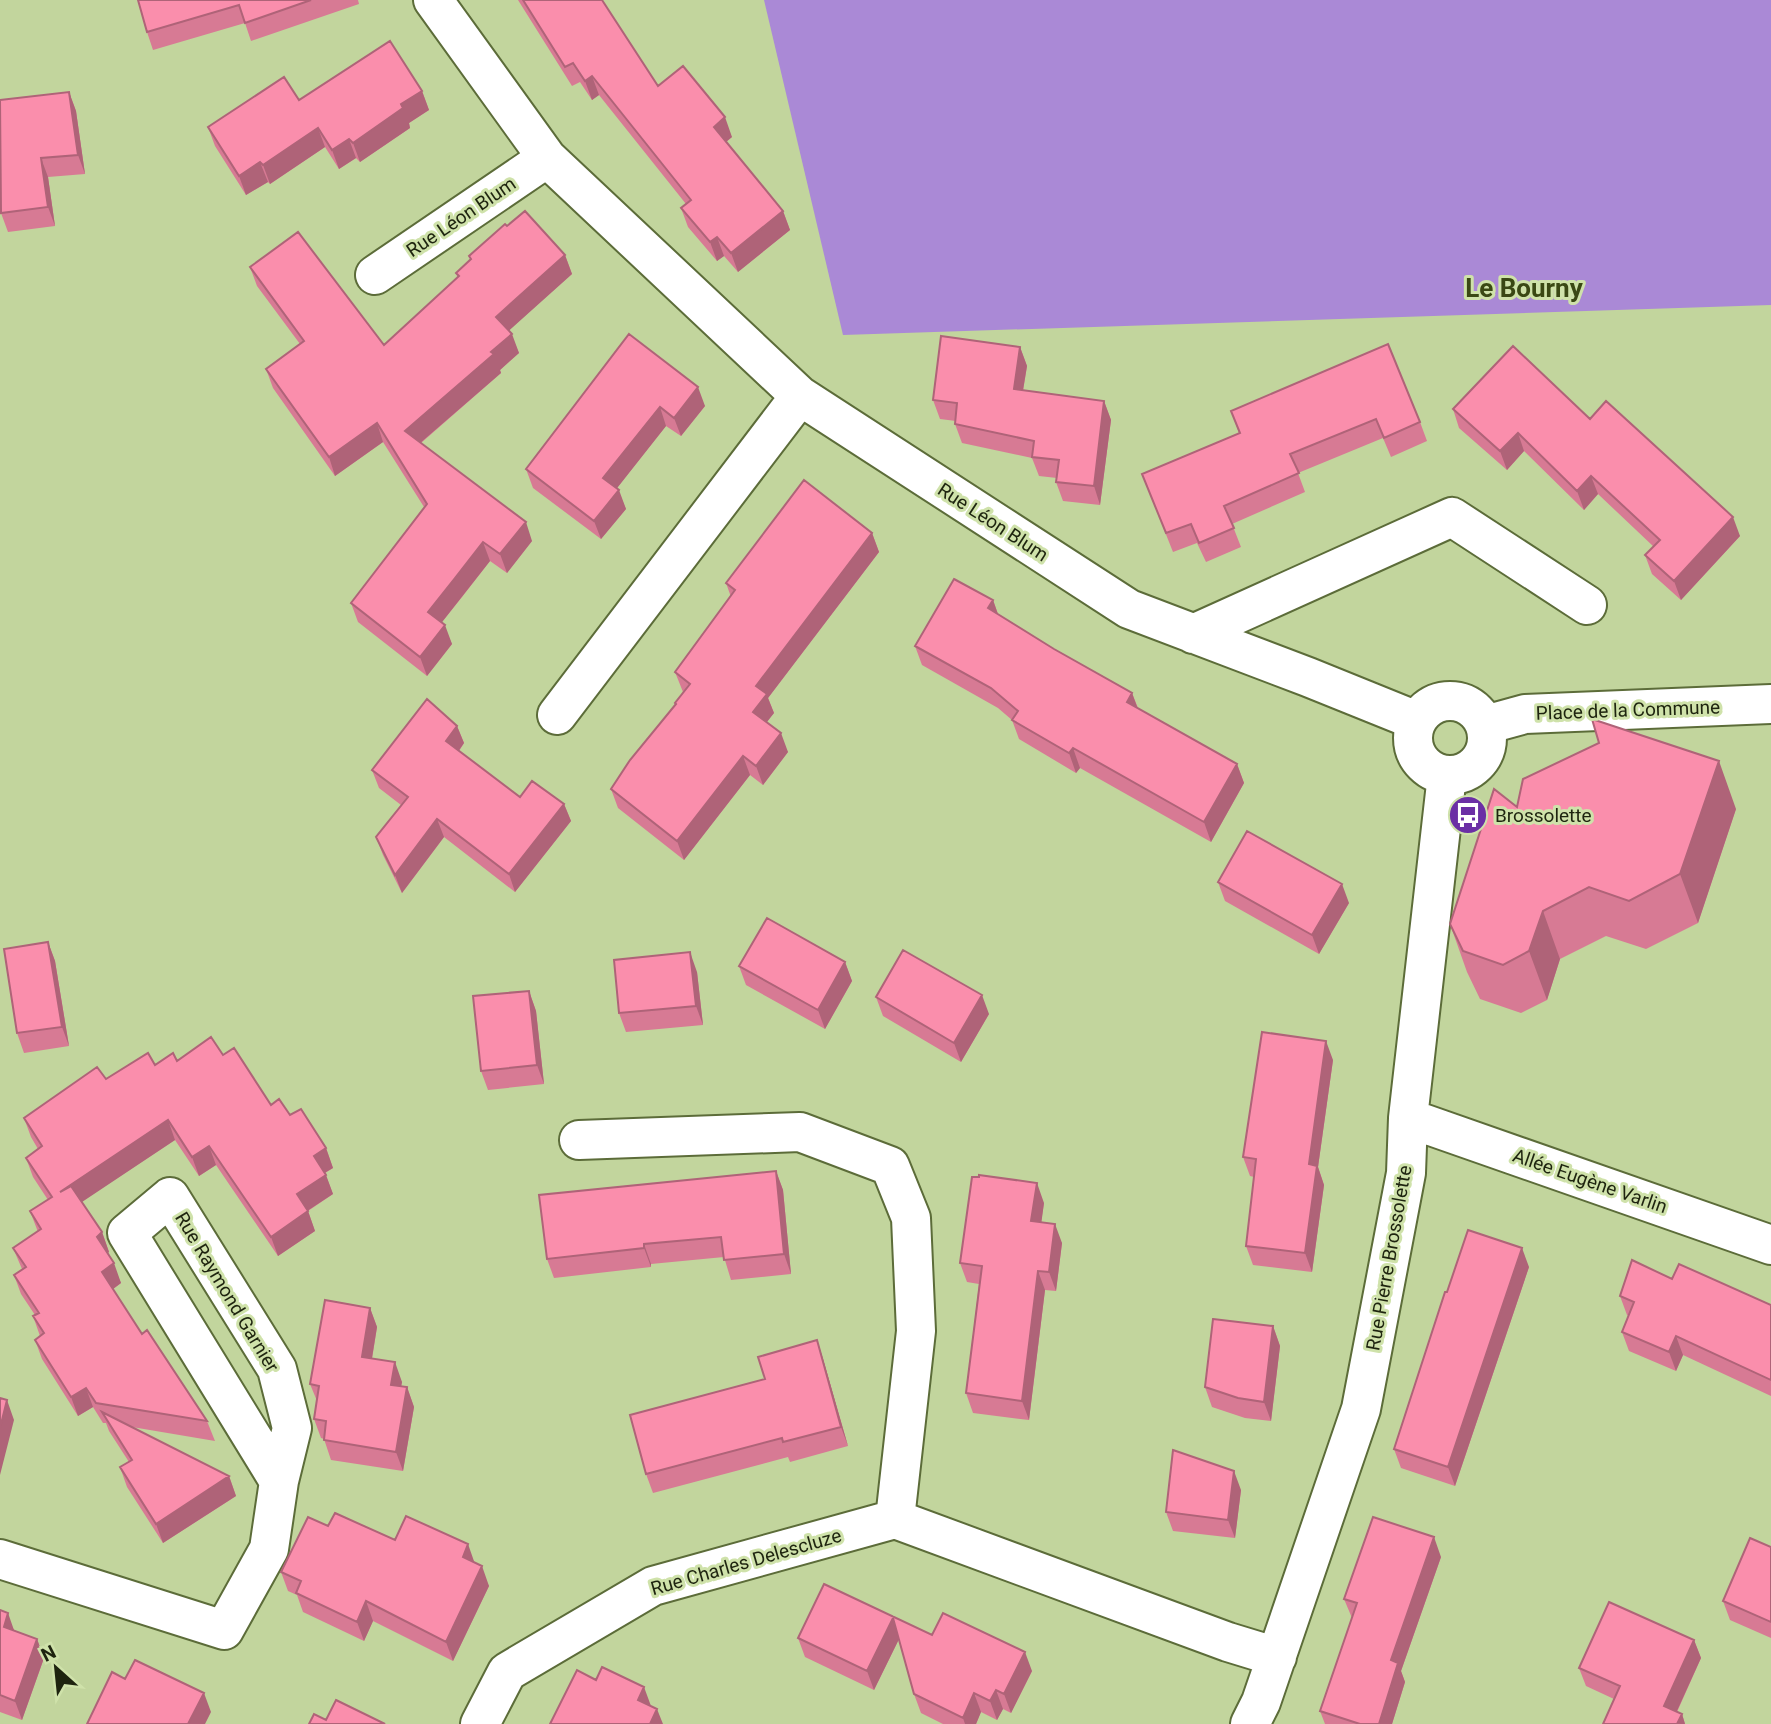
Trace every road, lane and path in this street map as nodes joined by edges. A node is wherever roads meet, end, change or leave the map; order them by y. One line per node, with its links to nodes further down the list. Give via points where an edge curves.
1 (433, 0): 2 (street, Rue Léon Blum)
2 (547, 158): 3 (street, Rue Léon Blum); 4 (street, Rue Léon Blum)
3 (375, 275)
4 (800, 396): 6 (street, Rue Léon Blum, via 1129,610); 8 (street)
5 (1587, 605): 6 (street, via 1452,517)
6 (1193, 634): 9 (street, Rue Léon Blum)
7 (1771, 704): 10 (street, Place de la Commune, via 1525,714)
8 (557, 715)
9 (1417, 721): 10 (street, via 1435,704 1447,700 1470,706); 11 (street, via 1413,732 1417,755 1424,765)
10 (1485, 725): 11 (street, via 1488,737 1480,761 1459,774)
11 (1447, 775): 12 (street, Rue Pierre Brossolette)
12 (1408, 1118): 14 (street, Allée Eugène Varlin); 18 (street, Rue Pierre Brossolette, via 1406,1173 1361,1409)
13 (579, 1140): 16 (street, via 800,1132 890,1166 911,1218 916,1331)
14 (1771, 1245)
15 (279, 1481): 15 (street, Rue Raymond Garnier, via 292,1428 277,1369 170,1196 127,1233); 17 (street, Rue Raymond Garnier, via 269,1549 224,1630)
16 (895, 1519): 18 (street); 19 (street, Rue Charles Delescluze, via 653,1586 507,1672)
17 (0, 1559)
18 (1277, 1657): 20 (street, Rue Pierre Brossolette)
19 (480, 1724)
20 (1250, 1724)

